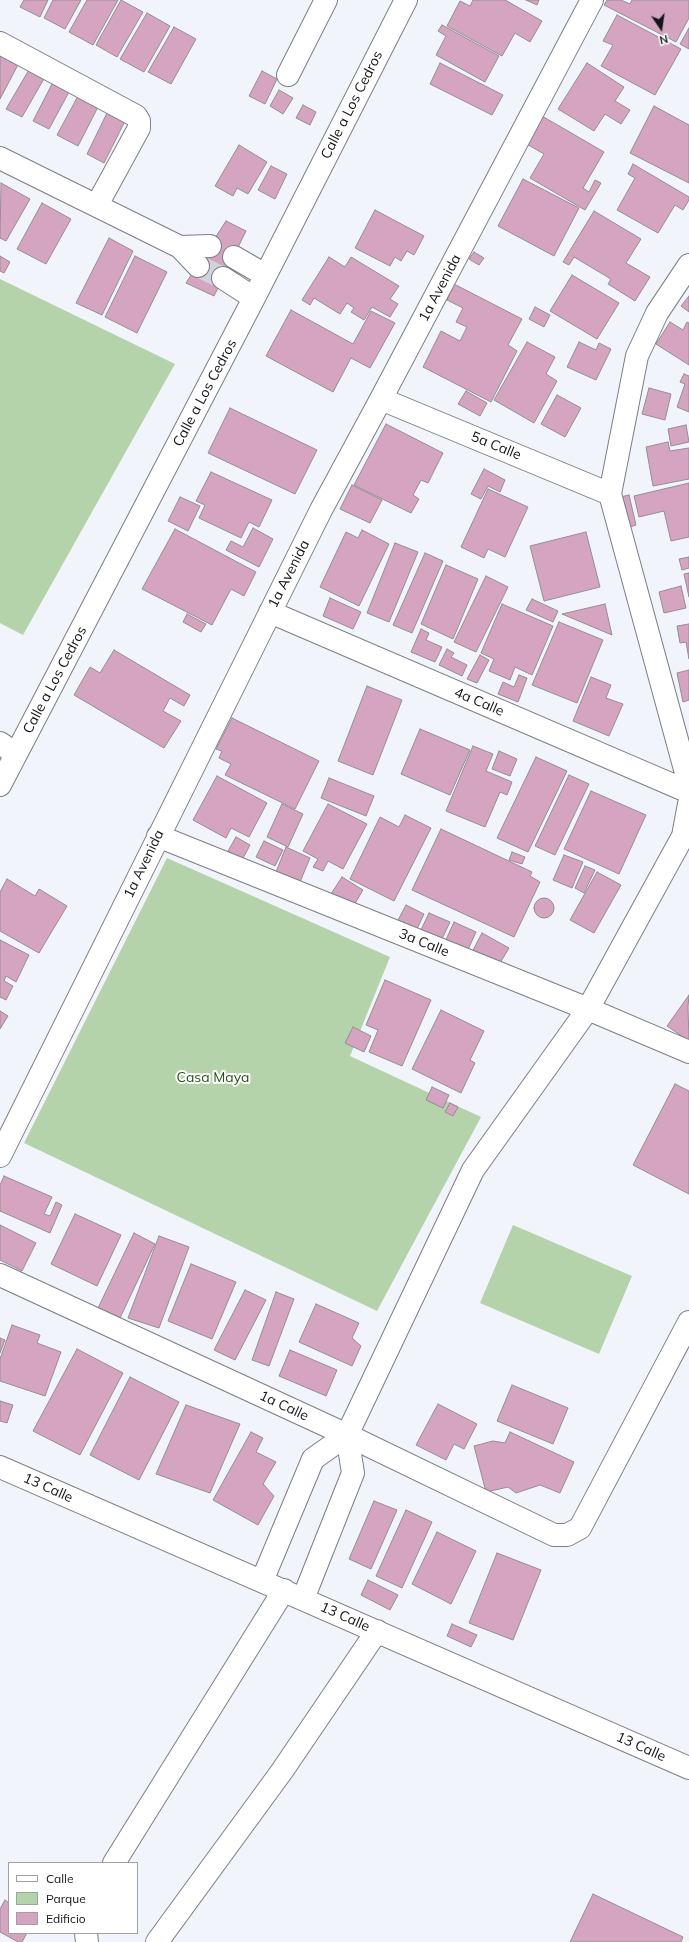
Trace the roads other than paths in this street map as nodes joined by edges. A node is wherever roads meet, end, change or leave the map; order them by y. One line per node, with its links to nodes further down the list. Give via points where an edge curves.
1 (326, 0): 5 (street)
2 (406, 0): 13 (street, Calle a Los Cedros)
3 (592, 0): 16 (street, 1a Avenida)
4 (0, 43): 7 (street, via 136,116 139,121 139,128)
5 (288, 75)
6 (0, 158): 7 (street)
7 (97, 205): 9 (street)
8 (210, 246): 9 (street)
9 (180, 247): 12 (street)
10 (234, 257): 13 (street)
11 (689, 265): 17 (street, via 657,313 637,356)
12 (198, 266)
13 (265, 275): 15 (street, Calle a Los Cedros)
14 (223, 278): 15 (street)
15 (254, 298): 19 (street, Calle a Los Cedros)
16 (381, 399): 17 (street, 5a Calle); 18 (street, 1a Avenida)
17 (610, 494): 20 (street)
18 (270, 612): 22 (street, 4a Calle); 24 (street, 1a Avenida)
19 (8, 748): 21 (street, Calle a Los Cedros)
20 (689, 784)
21 (0, 785)
22 (689, 792)
23 (689, 804): 25 (street, via 683,836)
24 (158, 836): 25 (street, 3a Calle); 27 (street, 1a Avenida)
25 (588, 1009): 26 (street, 3a Calle); 30 (street, via 473,1170)
26 (689, 1052)
27 (0, 1156)
28 (0, 1275): 30 (street, 1a Calle)
29 (689, 1322): 30 (street, 1a Calle, via 580,1528 567,1535 554,1535)
30 (347, 1435): 32 (street, via 313,1459); 33 (street, via 353,1472)
31 (0, 1467): 32 (street, 13 Calle)
32 (262, 1581): 33 (street, 13 Calle)
33 (294, 1595): 34 (street, 13 Calle); 36 (street)
34 (377, 1631): 35 (street, 13 Calle); 37 (street, via 282,1771)
35 (689, 1768)
36 (115, 1862)
37 (156, 1942)

